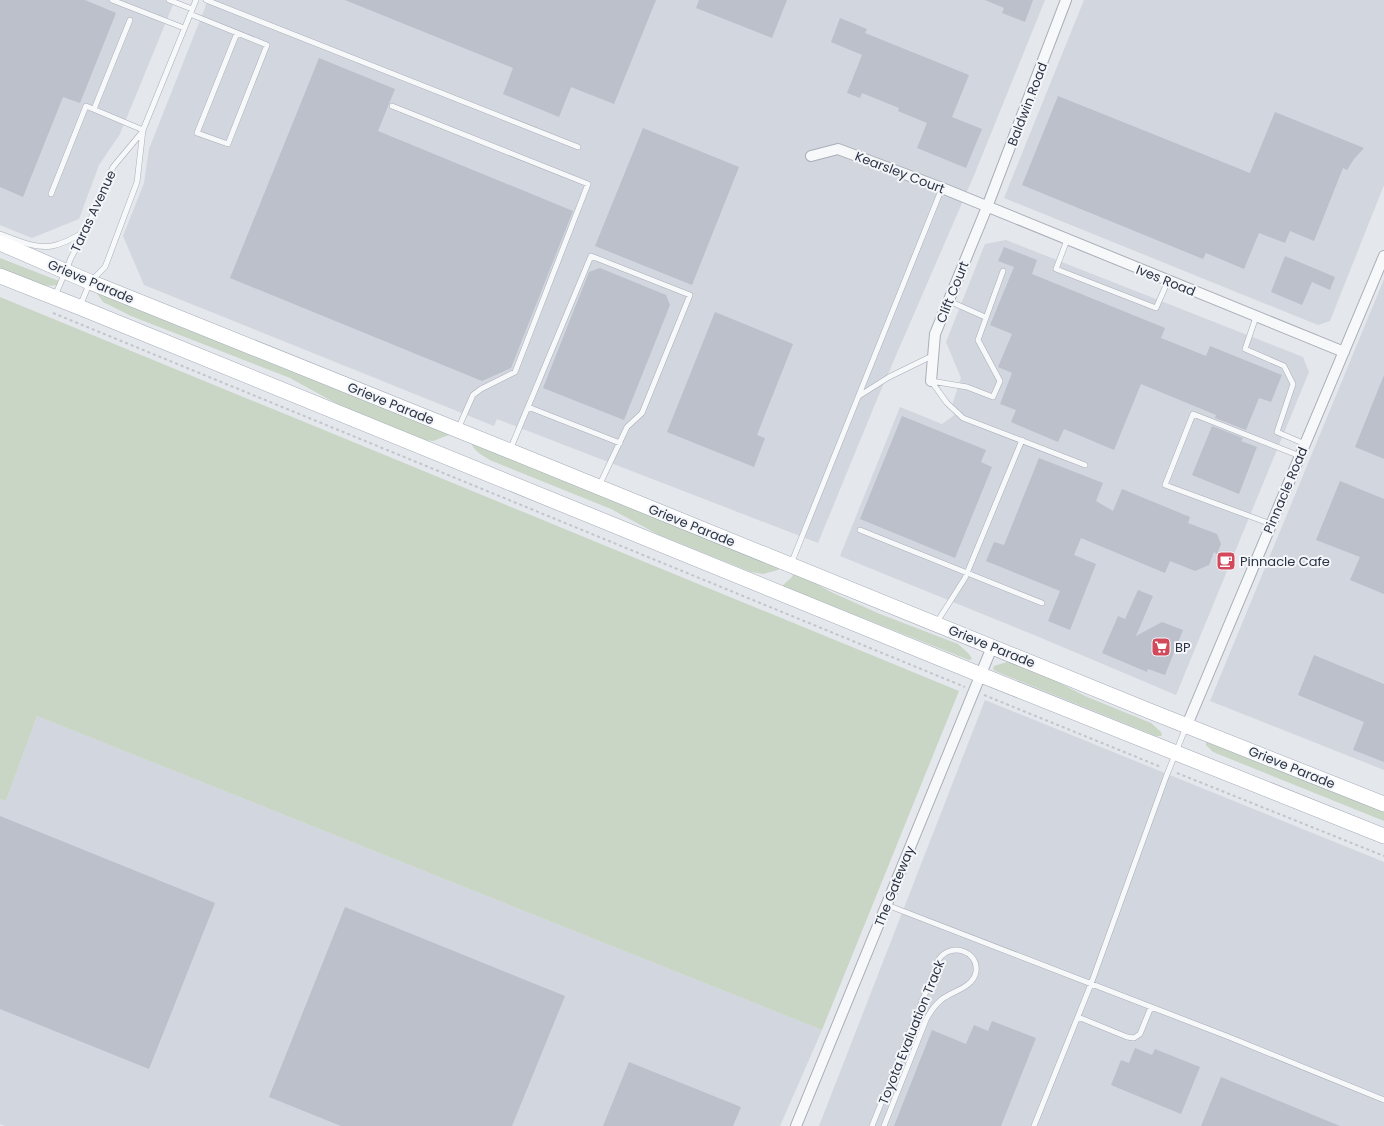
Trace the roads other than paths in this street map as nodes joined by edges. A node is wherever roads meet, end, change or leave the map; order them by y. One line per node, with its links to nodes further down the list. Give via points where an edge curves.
1 (112, 0): 8 (lane)
2 (169, 0): 6 (lane)
3 (196, 0): 6 (lane, Taras Avenue)
4 (206, 0): 13 (lane)
5 (1066, 0): 17 (street, Baldwin Road)
6 (191, 12): 8 (lane, Taras Avenue); 9 (lane)
7 (130, 20): 11 (lane)
8 (184, 28): 12 (lane, Taras Avenue)
9 (237, 33): 9 (lane, via 198,133 228,144 267,45)
10 (392, 106): 38 (lane, via 588,184 515,372 473,395)
11 (94, 109): 12 (lane); 16 (lane, via 86,106)
12 (144, 130): 18 (lane, Taras Avenue, via 113,167); 27 (lane, Taras Avenue, via 137,182 104,267)
13 (578, 146)
14 (811, 156): 15 (street, Kearsley Court, via 838,149)
15 (942, 188): 17 (street, Kearsley Court); 36 (lane)
16 (51, 194)
17 (987, 207): 20 (street, Ives Road); 28 (street, Clift Court)
18 (85, 232): 19 (lane, via 51,246 29,245); 23 (lane, Taras Avenue)
19 (0, 234)
20 (1067, 240): 26 (street, Ives Road); 26 (lane, via 1056,269 1156,308)
21 (0, 244): 23 (main road, Grieve Parade)
22 (1384, 256): 33 (street, Pinnacle Road)
23 (66, 271): 27 (main road, Grieve Parade); 29 (lane, Taras Avenue)
24 (1003, 271): 31 (lane)
25 (0, 276): 29 (main road)
26 (1168, 281): 32 (street, Ives Road)
27 (90, 282): 30 (lane, Taras Avenue); 38 (main road, Grieve Parade)
28 (949, 301): 31 (lane); 34 (street, Clift Court, via 935,334)
29 (50, 304): 30 (main road)
30 (79, 308): 53 (main road)
31 (985, 317): 35 (lane, via 978,340 1000,381 993,397 967,387)
32 (1256, 317): 33 (street, Ives Road); 41 (lane, via 1245,350 1284,366 1293,384 1277,432)
33 (1344, 352): 41 (street, Pinnacle Road)
34 (933, 356): 35 (street, Clift Court); 36 (lane, via 889,377)
35 (931, 381): 39 (lane, via 947,403 963,418)
36 (858, 396): 48 (lane)
37 (528, 407): 40 (lane); 40 (lane, via 591,256 690,295 642,413 627,427); 42 (lane)
38 (458, 430): 42 (main road, Grieve Parade)
39 (1022, 440): 44 (lane); 49 (lane)
40 (620, 443): 45 (lane)
41 (1305, 444): 43 (street, Pinnacle Road)
42 (510, 451): 45 (main road, Grieve Parade)
43 (1300, 456): 46 (street, Pinnacle Road); 46 (lane, via 1193,414 1165,485)
44 (1086, 464)
45 (599, 487): 48 (main road, Grieve Parade)
46 (1271, 524): 54 (street, Pinnacle Road)
47 (860, 530): 49 (lane)
48 (790, 565): 51 (main road, Grieve Parade)
49 (967, 572): 50 (lane); 51 (lane)
50 (1042, 603)
51 (936, 624): 52 (main road, Grieve Parade)
52 (992, 646): 53 (street, The Gateway); 54 (main road, Grieve Parade)
53 (981, 675): 55 (main road); 58 (street, The Gateway)
54 (1187, 725): 55 (lane); 56 (main road, Grieve Parade)
55 (1176, 752): 57 (main road); 59 (lane)
56 (1384, 804)
57 (1384, 836)
58 (887, 905): 59 (lane); 63 (street, The Gateway)
59 (1091, 984): 60 (lane); 61 (lane)
60 (1151, 1007): 61 (lane, via 1140,1034 1134,1038); 62 (lane)
61 (1078, 1017): 66 (lane)
62 (1384, 1100)
63 (796, 1126)
64 (872, 1126): 65 (lane, Toyota Evaluation Track, via 942,955 954,949 965,952 975,963 976,972 968,984 941,1000 932,1009)
65 (884, 1126)
66 (1034, 1126)

